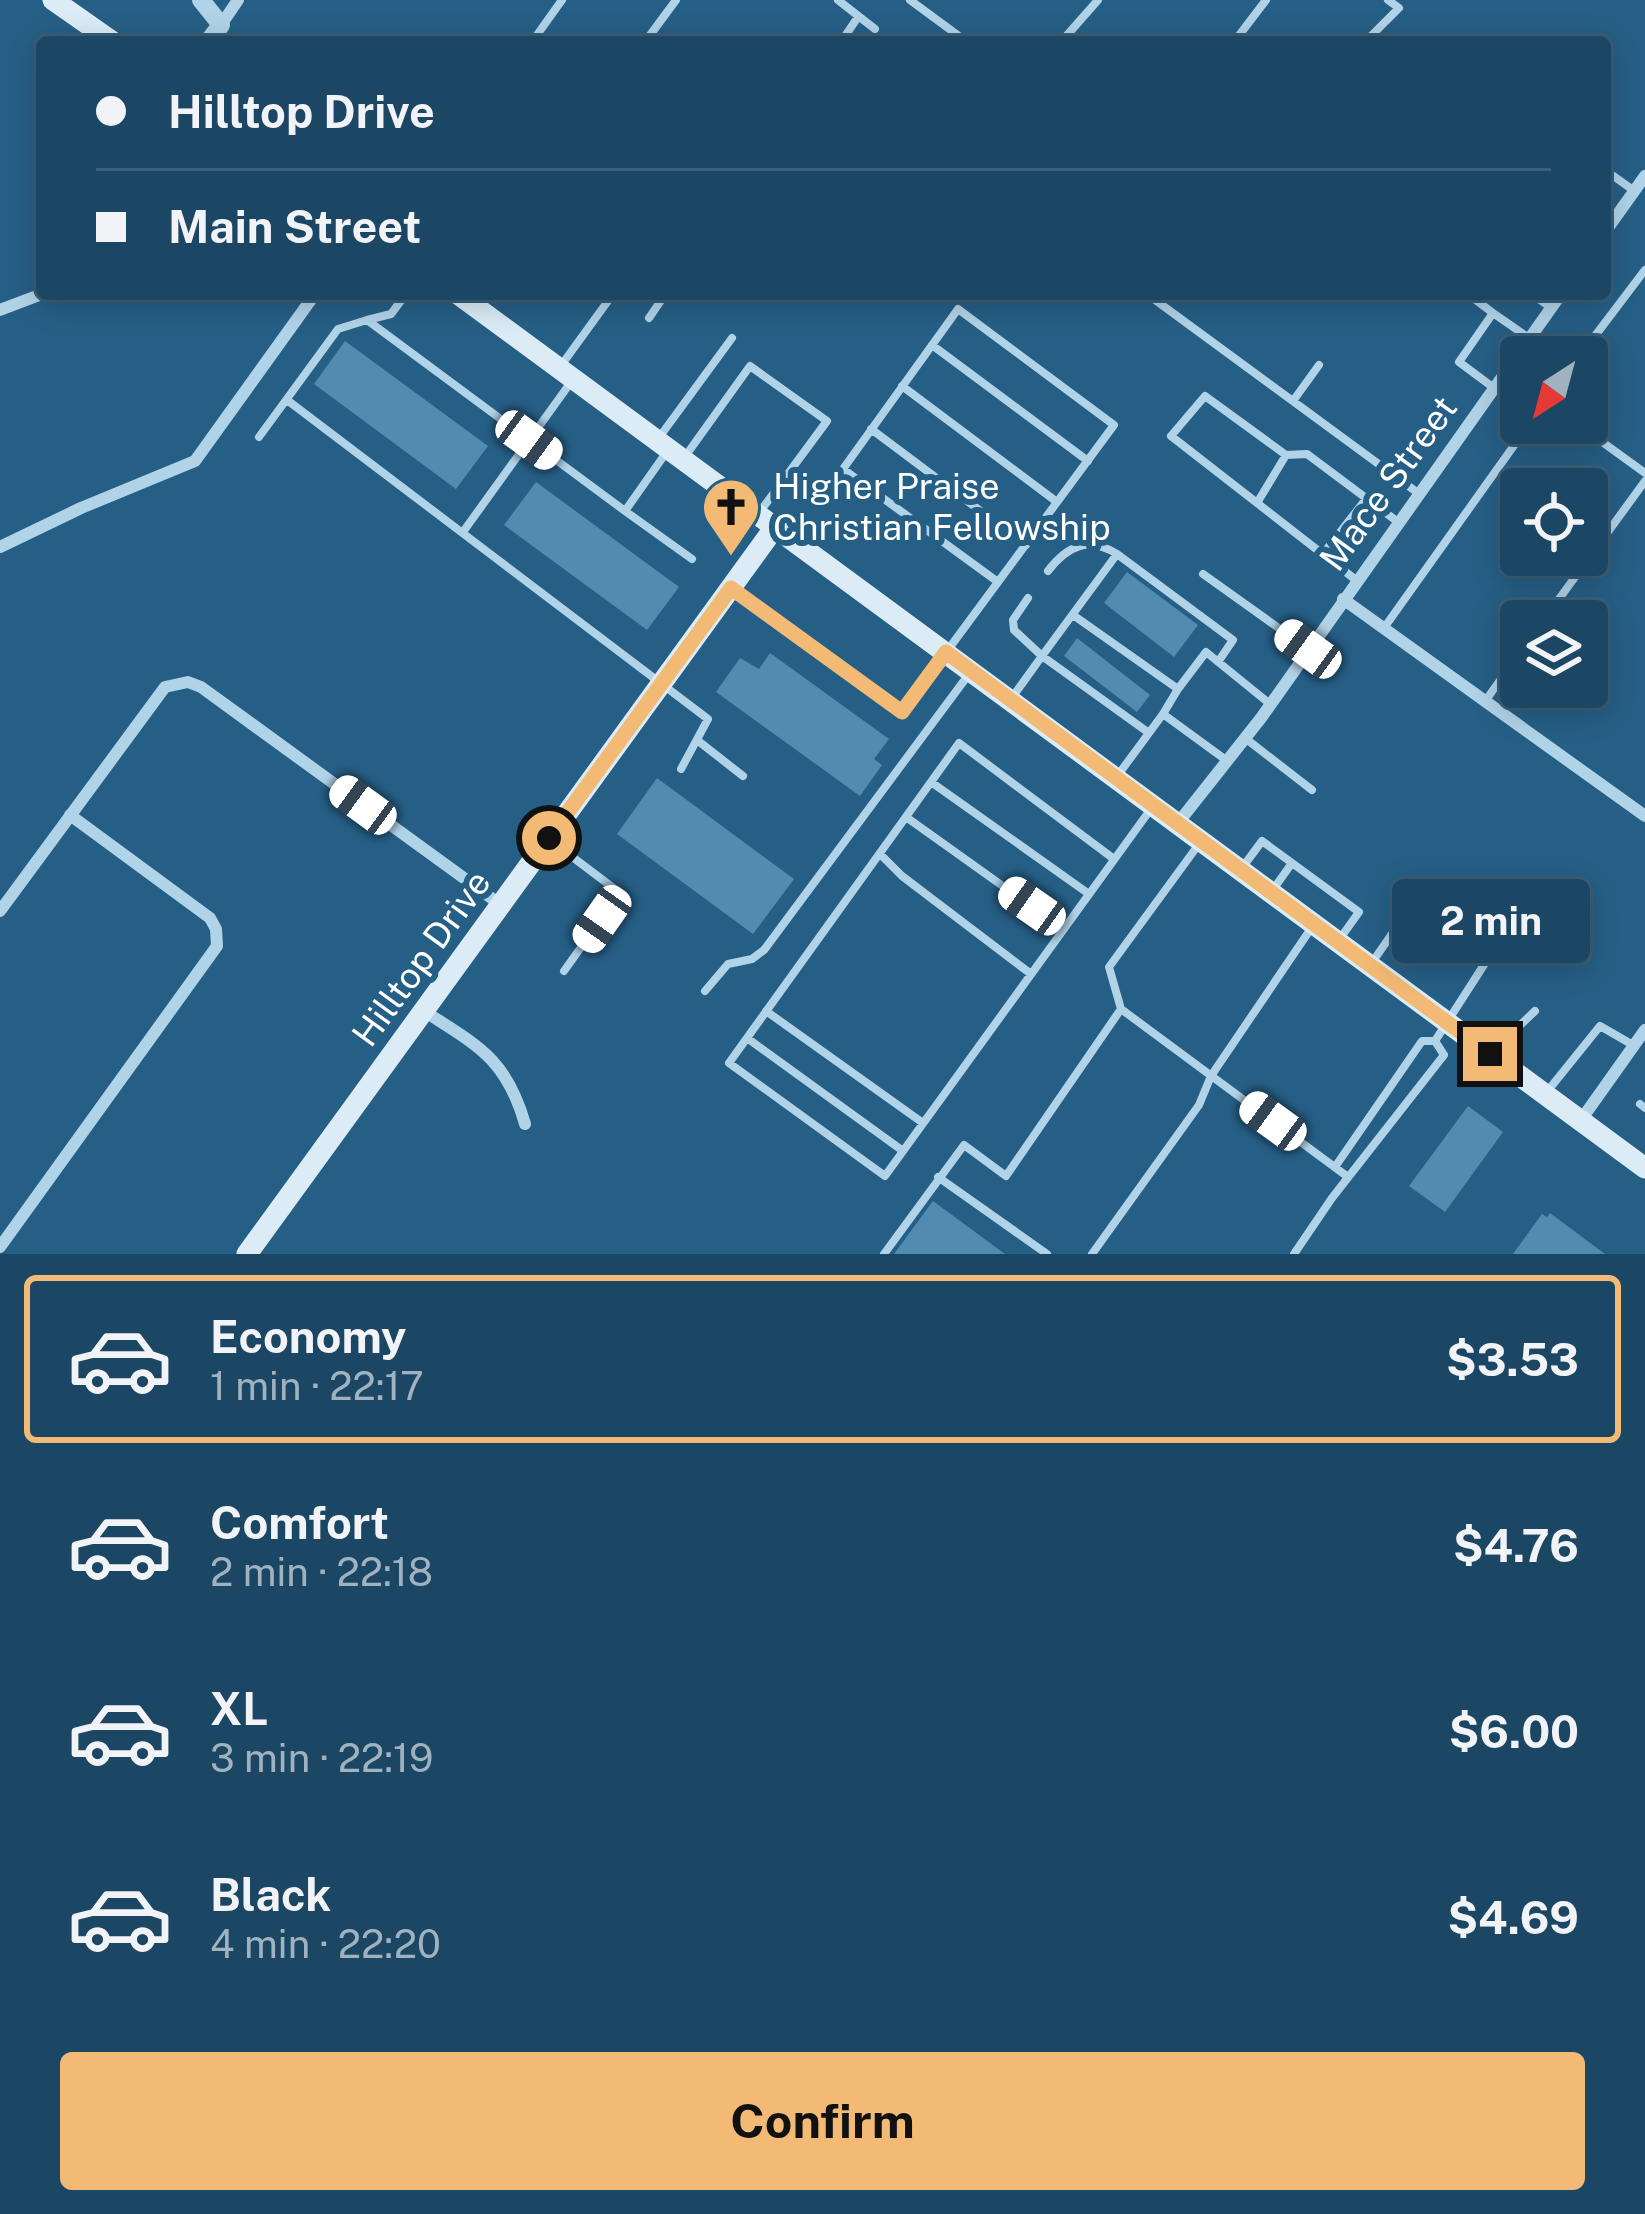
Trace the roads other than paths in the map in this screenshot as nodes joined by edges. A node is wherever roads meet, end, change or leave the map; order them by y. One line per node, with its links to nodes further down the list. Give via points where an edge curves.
1 (53, 0): 14 (main road)
2 (201, 0): 12 (street)
3 (238, 0): 12 (street)
4 (562, 0): 16 (lane)
5 (676, 0): 17 (lane)
6 (838, 0): 11 (lane)
7 (910, 0): 19 (lane)
8 (1098, 0): 20 (lane)
9 (1266, 0): 21 (lane)
10 (1388, 0): 22 (lane, via 1399,8)
11 (859, 17): 13 (lane); 18 (lane)
12 (220, 25): 15 (street)
13 (875, 29)
14 (104, 36)
15 (212, 36)
16 (536, 36)
17 (649, 36)
18 (845, 36)
19 (959, 36)
20 (1066, 36)
21 (1239, 36)
22 (1371, 36)
23 (1611, 174): 25 (lane)
24 (1644, 178): 25 (street)
25 (1634, 191): 26 (street)
26 (1611, 224)
27 (1645, 270): 45 (lane)
28 (36, 296): 39 (street)
29 (310, 300): 73 (street, via 195,460)
30 (402, 300): 42 (lane, via 391,314)
31 (466, 300): 49 (main road)
32 (610, 300): 49 (lane)
33 (661, 300): 41 (lane)
34 (1155, 300): 54 (lane)
35 (1476, 300): 40 (lane)
36 (1540, 300): 38 (lane)
37 (1557, 300): 38 (street, Mace Street)
38 (1551, 308): 44 (street, Mace Street)
39 (0, 310)
40 (1493, 313): 43 (lane); 52 (lane, via 1459,362)
41 (649, 318)
42 (367, 320): 53 (lane, via 338,329); 57 (lane)
43 (1526, 336)
44 (1530, 336)
45 (1595, 336)
46 (732, 338): 60 (lane)
47 (932, 345): 51 (lane); 62 (lane); 62 (lane, via 958,309 1114,425)
48 (1319, 365): 54 (lane)
49 (566, 373): 57 (lane); 60 (main road)
50 (1500, 379): 52 (street, Mace Street)
51 (902, 386): 55 (lane); 66 (lane)
52 (1494, 388): 64 (street, Mace Street)
53 (286, 400): 56 (lane); 71 (lane)
54 (1293, 401): 64 (lane)
55 (872, 429): 72 (lane); 80 (lane, via 843,469)
56 (259, 437)
57 (529, 440): 68 (lane); 71 (lane)
58 (1515, 444): 86 (lane)
59 (1603, 444): 63 (lane)
60 (670, 449): 68 (lane); 69 (main road); 69 (lane, via 750,367 827,421)
61 (1286, 455): 65 (lane, via 1307,454); 67 (lane); 67 (lane, via 1205,396 1171,436)
62 (1088, 461): 66 (lane)
63 (1645, 477): 84 (lane)
64 (1418, 493): 70 (street, Mace Street)
65 (1366, 498): 70 (lane); 75 (lane)
66 (1057, 502): 72 (lane)
67 (1257, 503): 75 (lane)
68 (625, 511): 76 (lane)
69 (766, 520): 81 (main road, Hilltop Drive); 88 (main road)
70 (1398, 522): 79 (street, Mace Street)
71 (463, 532): 93 (lane)
72 (1026, 545): 80 (lane)
73 (0, 547)
74 (1118, 554): 77 (lane, via 1082,544); 85 (lane); 90 (lane, via 1233,640)
75 (1323, 554): 79 (lane)
76 (692, 560)
77 (1048, 571)
78 (1203, 574): 87 (lane)
79 (1356, 580): 83 (street, Mace Street)
80 (998, 582): 88 (lane)
81 (731, 588): 88 (lane, via 902,712); 93 (main road, Hilltop Drive)
82 (1028, 598): 89 (lane, via 1014,630)
83 (1343, 599): 86 (street); 87 (street, Mace Street)
84 (1558, 600)
85 (1073, 615): 89 (lane); 94 (lane)
86 (1384, 628): 96 (street)
87 (1308, 649): 97 (street, Mace Street)
88 (946, 652): 91 (main road)
89 (1042, 656): 95 (lane); 99 (lane)
90 (1218, 662): 94 (lane, via 1206,652); 97 (lane)
91 (971, 671): 95 (main road); 131 (lane, via 764,950 728,964)
92 (1500, 680): 96 (lane)
93 (663, 682): 101 (lane, via 708,718); 113 (main road, Hilltop Drive)
94 (1178, 689): 98 (lane)
95 (1011, 700): 105 (main road)
96 (1485, 701): 110 (street)
97 (1270, 704): 100 (street, Mace Street)
98 (1163, 714): 99 (lane); 102 (lane)
99 (1149, 733): 105 (lane)
100 (1245, 738): 102 (street, Mace Street); 107 (lane)
101 (697, 740): 103 (lane); 104 (lane)
102 (1228, 760): 112 (street, Mace Street)
103 (681, 770)
104 (743, 776)
105 (1117, 778): 108 (main road)
106 (931, 782): 111 (lane); 116 (lane, via 959,743); 121 (lane)
107 (1312, 790)
108 (1154, 805): 112 (main road); 116 (lane)
109 (70, 814): 122 (street, via 165,687 188,682); 123 (street); 151 (street, via 210,918 217,946)
110 (1645, 816)
111 (906, 817): 115 (lane); 125 (lane)
112 (1178, 823): 114 (main road)
113 (549, 838): 122 (main road, Hilltop Drive); 129 (lane, via 620,893)
114 (1202, 840): 118 (main road); 132 (lane, via 1109,967)
115 (880, 854): 130 (lane); 134 (lane)
116 (1114, 860): 121 (lane)
117 (1292, 863): 118 (lane, via 1262,841); 120 (lane); 126 (lane, via 1359,912)
118 (1241, 869): 120 (main road)
119 (1426, 885): 128 (lane)
120 (1271, 892): 124 (main road)
121 (1088, 894): 125 (lane)
122 (501, 905): 133 (main road, Hilltop Drive)
123 (0, 911)
124 (1314, 924): 126 (main road); 141 (lane)
125 (1064, 929): 130 (lane)
126 (1338, 941): 128 (main road)
127 (1489, 957): 137 (lane)
128 (1370, 965): 137 (main road)
129 (564, 971)
130 (1031, 974): 144 (lane)
131 (705, 991)
132 (1121, 1009): 141 (lane); 149 (lane, via 1006,1176 964,1145)
133 (424, 1011): 145 (street, via 496,1062 515,1088); 152 (main road, Hilltop Drive)
134 (766, 1011): 138 (lane); 144 (lane)
135 (1535, 1011): 140 (lane)
136 (1645, 1030): 139 (street)
137 (1442, 1032): 140 (main road); 147 (lane, via 1422,1041); 150 (lane, via 1444,1055)
138 (747, 1038): 146 (lane); 146 (lane, via 729,1063 867,1163 884,1175)
139 (1634, 1046): 142 (lane, via 1600,1026); 143 (street)
140 (1490, 1054): 142 (main road)
141 (1211, 1076): 147 (lane); 155 (lane)
142 (1545, 1094): 143 (main road)
143 (1581, 1120): 148 (main road)
144 (923, 1123): 146 (lane)
145 (525, 1124)
146 (903, 1150)
147 (1334, 1167): 150 (lane)
148 (1645, 1168)
149 (938, 1177): 153 (lane); 154 (lane)
150 (1348, 1177): 156 (lane)
151 (0, 1246)
152 (250, 1253)
153 (884, 1254)
154 (1047, 1254)
155 (1092, 1254)
156 (1294, 1254)

